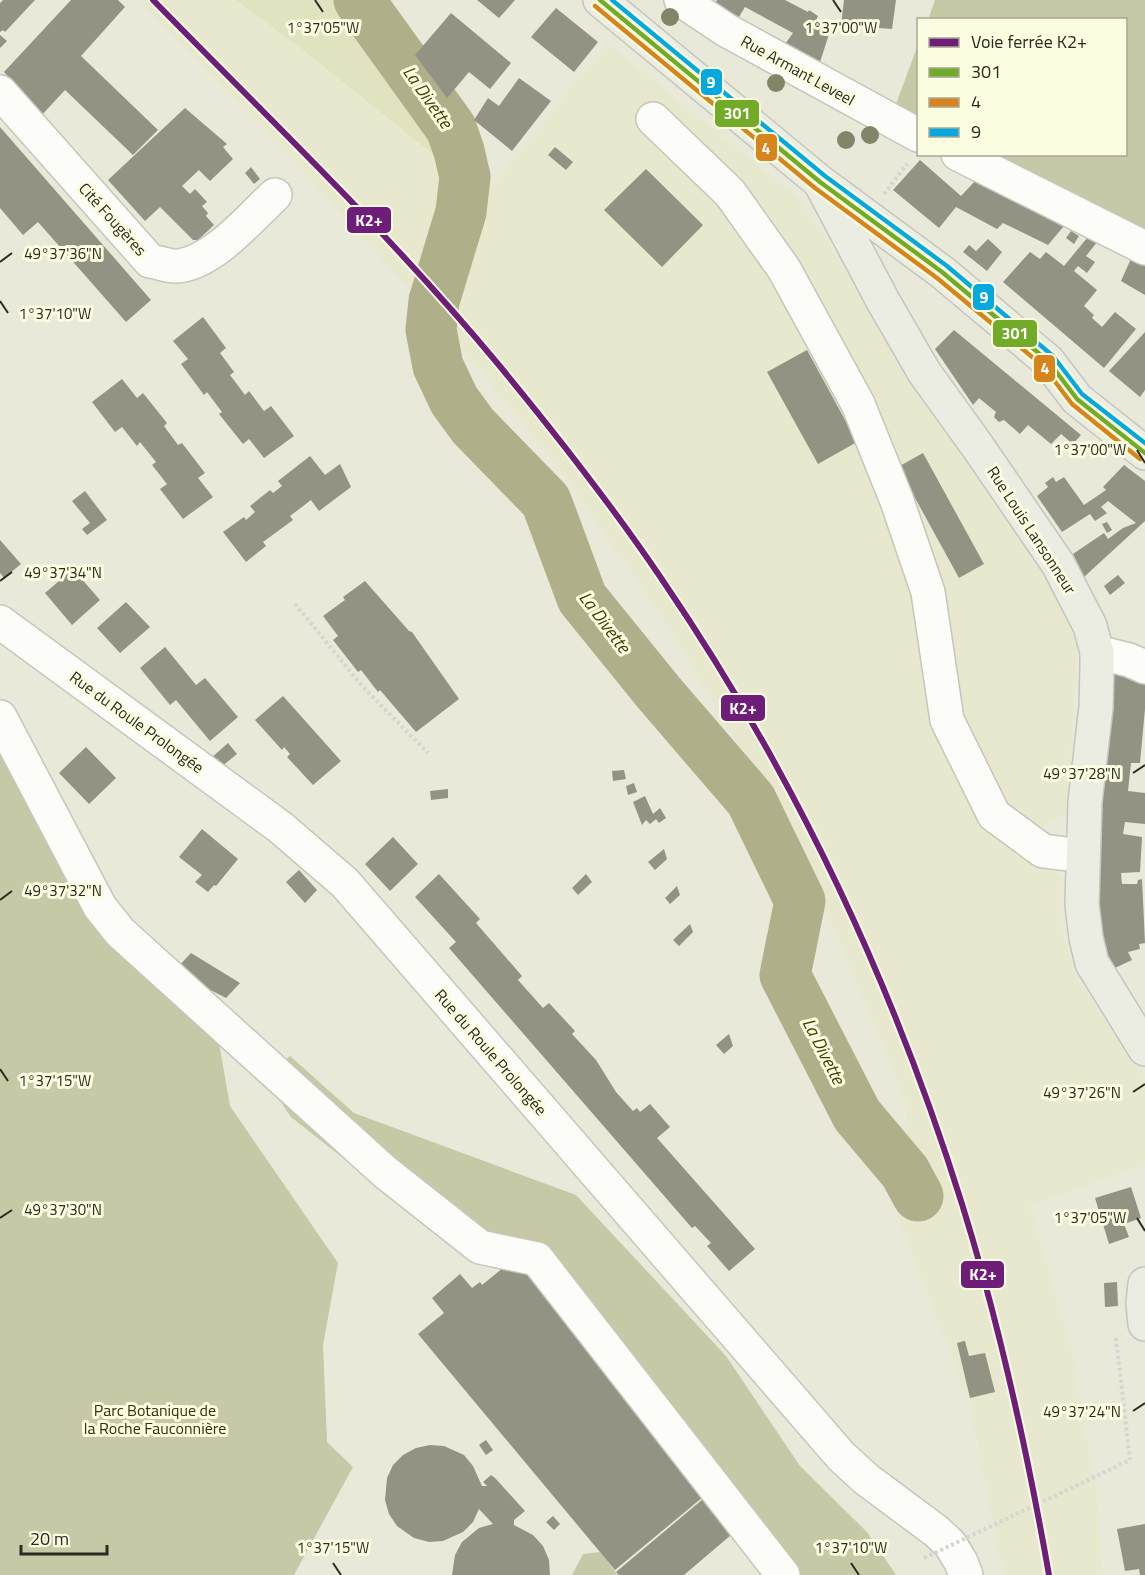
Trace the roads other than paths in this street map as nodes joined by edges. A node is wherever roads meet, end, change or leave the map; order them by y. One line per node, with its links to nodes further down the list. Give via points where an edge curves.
1 (600, 0): 7 (main road)
2 (681, 0): 5 (street, Rue Armant Leveel)
3 (0, 92): 8 (street, Cité Fougères, via 150,261 177,266 206,256)
4 (653, 119): 17 (street, via 730,193 784,269 858,404 928,592 947,720 994,815 1042,850)
5 (915, 146)
6 (962, 156): 9 (street)
7 (820, 182): 10 (main road, via 942,272); 14 (main road, Rue Louis Lansonneur, via 924,372 1058,564 1090,626)
8 (274, 195)
9 (1145, 248)
10 (1048, 361): 11 (main road, via 1099,387); 12 (main road, via 1077,399)
11 (1145, 424)
12 (1145, 453)
13 (0, 622): 22 (street, Rue du Roule Prolongée, via 280,827 345,883 842,1456 930,1544 950,1544)
14 (1097, 652): 15 (street); 17 (main road, Rue Louis Lansonneur)
15 (1145, 667)
16 (0, 717): 21 (street, via 100,907 120,932 385,1172 480,1247 537,1259)
17 (1083, 856): 18 (main road, Rue Louis Lansonneur, via 1082,904 1092,963)
18 (1145, 1049)
19 (1145, 1284): 20 (main road)
20 (1145, 1324)
21 (783, 1575)
22 (966, 1575)

